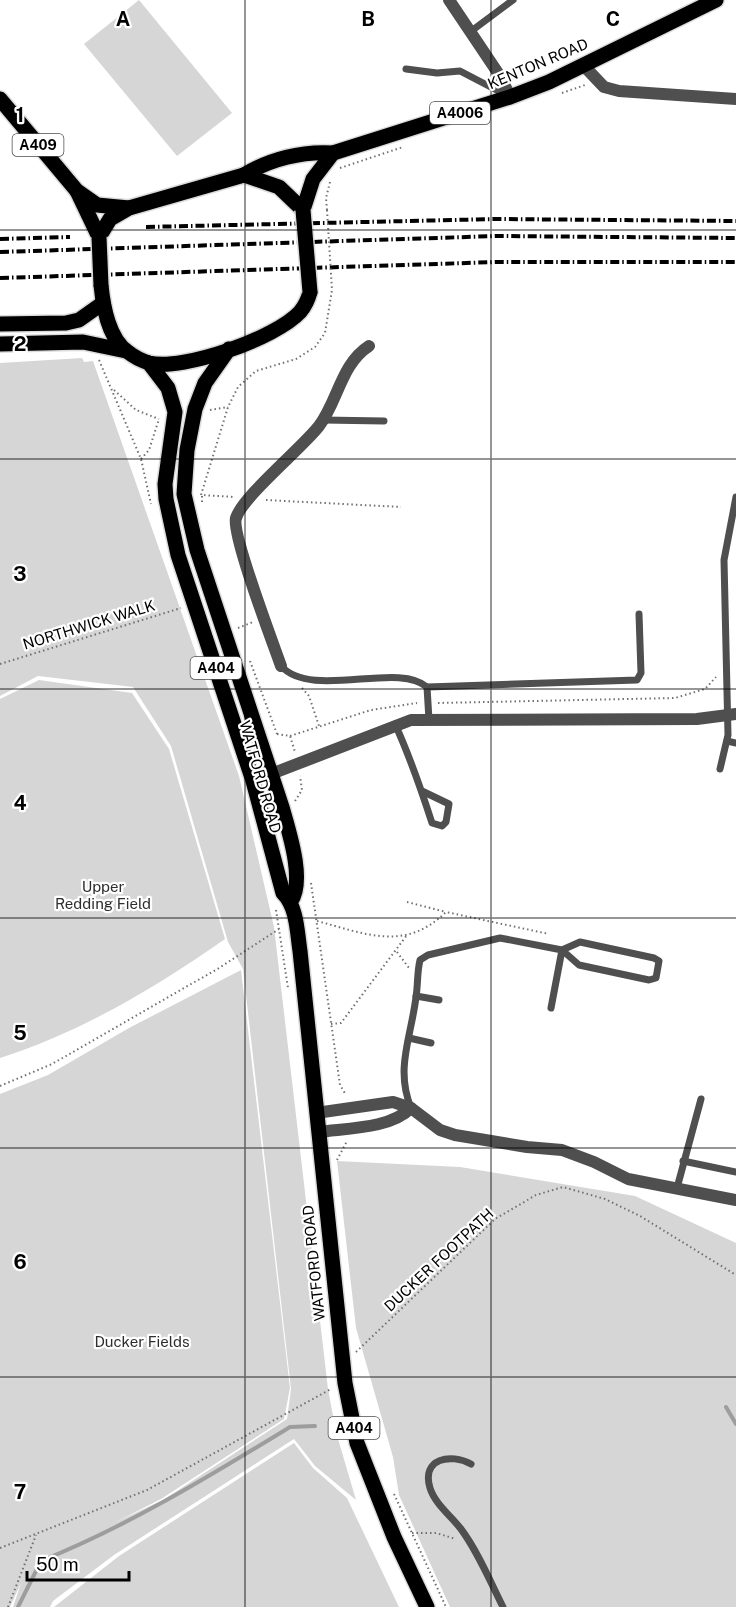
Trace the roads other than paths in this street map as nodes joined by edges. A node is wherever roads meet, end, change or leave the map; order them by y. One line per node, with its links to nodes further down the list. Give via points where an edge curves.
1 (449, 0): 4 (street)
2 (513, 0): 4 (lane)
3 (716, 0): 5 (main road, KENTON ROAD / A4006)
4 (470, 32): 7 (street)
5 (584, 66): 7 (main road, KENTON ROAD / A4006); 9 (street, via 604,87 618,91)
6 (406, 69): 7 (lane, via 437,73 460,70)
7 (510, 97): 10 (main road, KENTON ROAD / A4006)
8 (0, 99): 12 (main road, A409)
9 (736, 99)
10 (333, 153): 11 (main road, KENTON ROAD / A4006, via 313,152 262,164); 14 (main road, via 313,179)
11 (244, 176): 13 (main road); 14 (main road, via 279,187)
12 (77, 191): 13 (main road, A409, via 98,205); 15 (main road, A409)
13 (129, 208): 15 (main road, via 110,219)
14 (303, 210): 20 (main road, bridge, via 310,292 307,302 299,313 262,336)
15 (99, 237): 16 (main road, bridge)
16 (103, 303): 17 (main road, via 79,320 66,323); 21 (main road, via 111,328)
17 (0, 324)
18 (0, 344): 21 (main road, via 83,342)
19 (369, 346): 23 (street, via 353,359)
20 (230, 349): 22 (main road, via 182,363); 35 (main road, WATFORD ROAD / A404, via 205,383 195,410 184,494 197,550)
21 (126, 351): 22 (main road)
22 (149, 363): 36 (main road, WATFORD ROAD / A404, via 168,388 174,411 165,484 178,555)
23 (323, 420): 24 (lane); 27 (street, via 240,510 235,525)
24 (384, 421)
25 (736, 497): 29 (lane, via 724,560)
26 (639, 614): 28 (lane, via 638,680)
27 (281, 666): 28 (lane, via 299,677 407,677)
28 (427, 687): 30 (lane)
29 (732, 714): 30 (street, via 697,719); 32 (lane)
30 (429, 720): 31 (street)
31 (395, 724): 35 (street, via 349,746); 37 (lane)
32 (727, 741): 33 (lane); 34 (lane)
33 (736, 743)
34 (720, 769)
35 (273, 773): 36 (street); 38 (main road, WATFORD ROAD / A404, via 292,843 298,891)
36 (253, 781): 38 (main road, WATFORD ROAD / A404, via 283,893)
37 (422, 791): 37 (lane, via 449,804 442,826 432,823)
38 (291, 901): 47 (main road, WATFORD ROAD / A404)
39 (562, 950): 39 (lane, via 580,942 654,958 659,961 656,978 649,980 579,965); 40 (lane, via 493,938 428,955 420,960); 42 (lane)
40 (416, 996): 41 (lane); 43 (lane)
41 (439, 1000)
42 (551, 1008)
43 (409, 1038): 44 (lane); 46 (lane, via 403,1088)
44 (431, 1043)
45 (701, 1099): 49 (lane)
46 (411, 1108): 47 (street, via 393,1102); 48 (street, via 403,1117); 51 (street, via 440,1130 455,1135 562,1150 628,1179)
47 (316, 1113): 48 (main road, WATFORD ROAD / A404)
48 (318, 1132): 54 (main road, WATFORD ROAD / A404, via 345,1383 357,1443)
49 (684, 1161): 50 (lane); 51 (lane)
50 (736, 1172)
51 (677, 1188): 52 (street)
52 (736, 1200)
53 (471, 1464): 55 (lane, via 459,1458 436,1463 430,1470 430,1489 469,1542)
54 (427, 1607)
55 (503, 1607)

